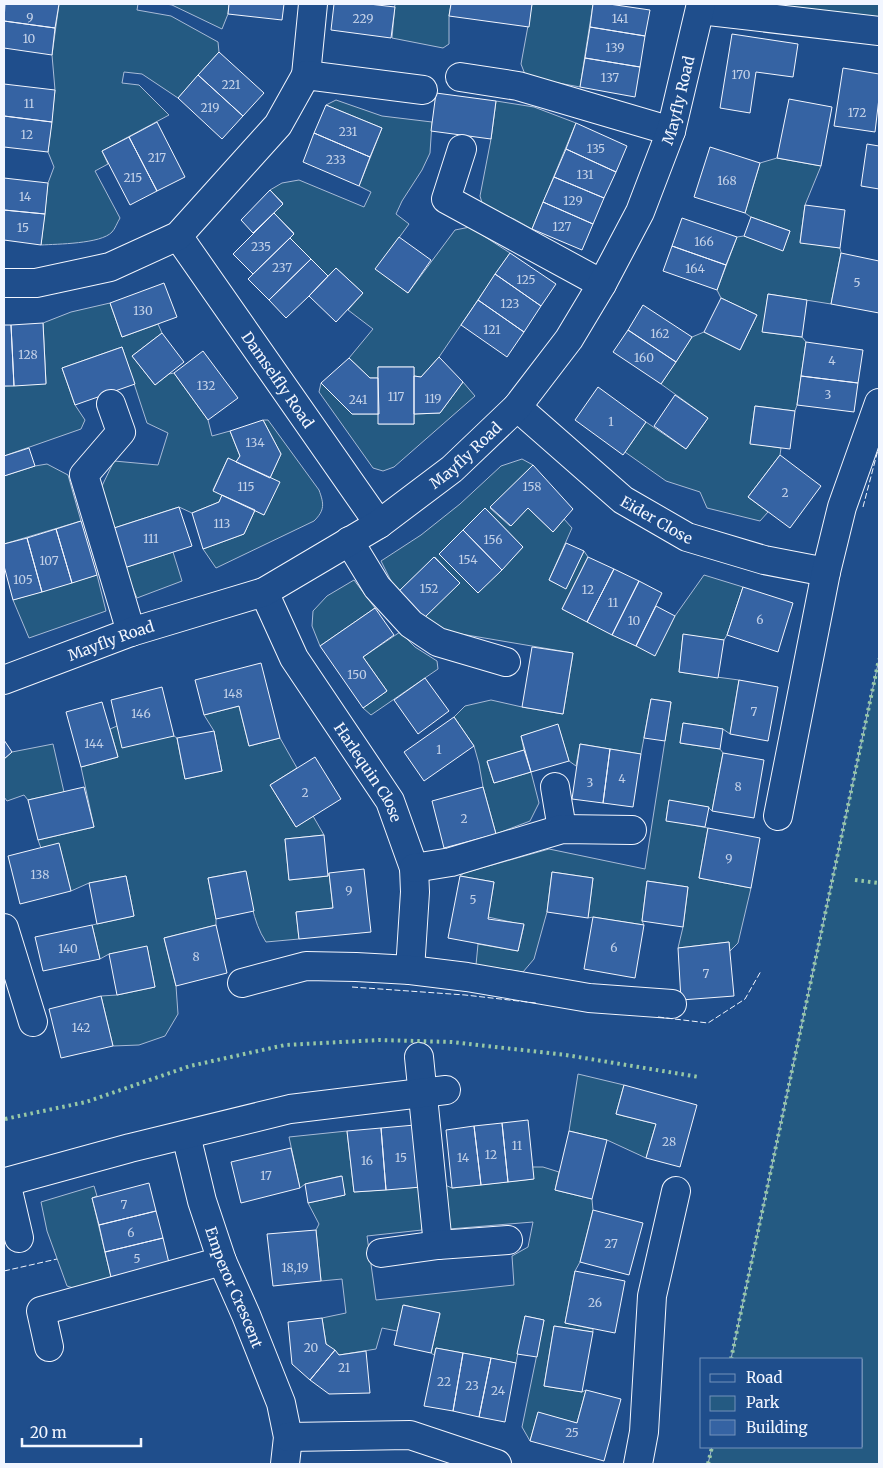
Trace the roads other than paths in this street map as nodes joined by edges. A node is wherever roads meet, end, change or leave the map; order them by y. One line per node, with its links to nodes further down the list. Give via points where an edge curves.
1 (313, 4): 4 (street)
2 (700, 7): 3 (street); 7 (street, Mayfly Road)
3 (879, 31)
4 (306, 75): 6 (street); 9 (street, via 278,125)
5 (460, 77): 7 (street, via 518,86)
6 (423, 90)
7 (671, 131): 11 (street, Mayfly Road, via 640,212)
8 (462, 149): 11 (street, via 446,199)
9 (178, 236): 10 (street, via 110,267 36,283); 15 (street, Damselfly Road)
10 (4, 284)
11 (602, 284): 14 (street, Mayfly Road, via 569,339)
12 (879, 403): 17 (street, via 842,507)
13 (111, 404): 19 (street, via 121,432 84,476)
14 (518, 407): 15 (street, Mayfly Road, via 452,469); 17 (street, Eider Close, via 623,500 687,537 764,560)
15 (379, 524): 16 (street, Mayfly Road)
16 (349, 541): 18 (street, Mayfly Road); 20 (street, via 377,587 410,624 438,642)
17 (826, 572): 23 (street)
18 (264, 592): 19 (street, Mayfly Road); 26 (street, Harlequin Close, via 294,658 390,801)
19 (132, 632): 21 (street, Mayfly Road)
20 (506, 662)
21 (4, 680)
22 (554, 787): 24 (street)
23 (778, 816)
24 (562, 828): 25 (street); 26 (street, via 451,862)
25 (632, 830)
26 (414, 868): 28 (street, Harlequin Close)
27 (4, 928): 31 (street)
28 (410, 970): 29 (street, via 306,966); 30 (street, via 589,998)
29 (242, 983)
30 (672, 1004)
31 (33, 1022)
32 (419, 1057): 33 (street)
33 (434, 1091): 34 (street, via 290,1109); 38 (street)
34 (186, 1135): 36 (street, via 6,1182); 40 (street, Emperor Crescent, via 202,1201)
35 (676, 1191): 45 (street, via 652,1296 644,1432)
36 (19, 1238)
37 (508, 1240): 38 (street)
38 (438, 1245): 39 (street)
39 (381, 1253)
40 (222, 1261): 41 (street, via 41,1311); 42 (street, Emperor Crescent, via 281,1403)
41 (49, 1347)
42 (288, 1437): 43 (street, Emperor Crescent); 44 (street, via 410,1436)
43 (285, 1464)
44 (497, 1464)
45 (638, 1464)

